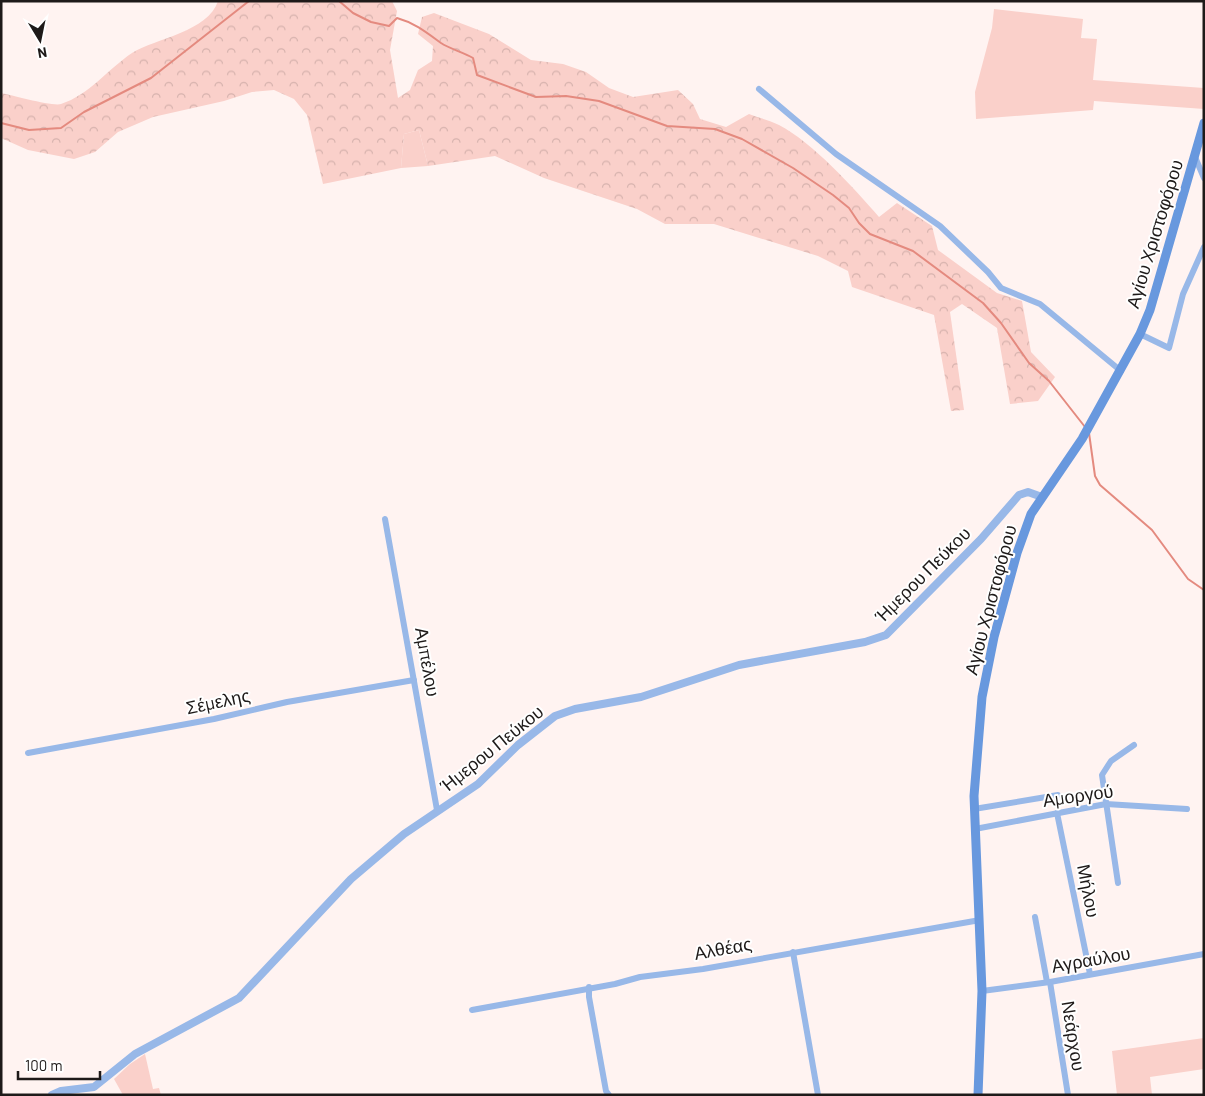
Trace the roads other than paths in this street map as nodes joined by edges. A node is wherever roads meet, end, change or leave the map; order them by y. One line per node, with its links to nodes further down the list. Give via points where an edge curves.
1 (759, 89): 7 (street, via 836,154 940,226 1001,288 1040,304)
2 (1204, 123): 3 (main road, Αγίου Χριστοφόρου)
3 (1195, 157): 4 (street); 6 (main road, Αγίου Χριστοφόρου)
4 (1204, 178)
5 (1204, 247): 6 (street, via 1183,294 1169,348)
6 (1140, 334): 7 (main road, Αγίου Χριστοφόρου)
7 (1121, 371): 8 (main road, Αγίου Χριστοφόρου, via 1082,439)
8 (1042, 497): 15 (main road, Αγίου Χριστοφόρου, via 1031,514 1017,553 993,645 982,697); 17 (street, Ήμερου Πεύκου, via 1028,492 1019,495 886,635 865,642 739,666 641,697 567,711 546,722 478,784)
9 (385, 520): 10 (street, Αμπέλου)
10 (414, 680): 12 (street, Σέμελης); 17 (street, Αμπέλου)
11 (1134, 745): 14 (street, via 1111,762 1102,775)
12 (28, 753)
13 (1058, 795): 15 (street)
14 (1106, 804): 16 (street, Αμοργού); 18 (street, Αμοργού); 20 (street)
15 (974, 809): 19 (main road, Αγίου Χριστοφόρου)
16 (1187, 809)
17 (438, 810): 30 (street, Ήμερου Πεύκου, via 404,834 334,895 239,998 135,1054)
18 (1057, 813): 19 (street, Αμοργού); 25 (street, Μήλου)
19 (975, 829): 22 (main road, Αγίου Χριστοφόρου)
20 (1118, 883)
21 (1035, 917): 26 (street, Νεάρχου)
22 (980, 920): 23 (street, Αλθέας); 28 (main road, Αγίου Χριστοφόρου)
23 (793, 952): 27 (street, Αλθέας); 33 (street)
24 (1204, 954): 25 (street, Αγραύλου)
25 (1090, 974): 26 (street, Αγραύλου)
26 (1048, 982): 28 (street, Αγραύλου); 35 (street, Νεάρχου)
27 (589, 988): 29 (street, Αλθέας); 32 (street)
28 (982, 991): 34 (main road, Αγίου Χριστοφόρου)
29 (472, 1010)
30 (93, 1091): 31 (street, Ήμερου Πεύκου, via 61,1090)
31 (52, 1095)
32 (609, 1095)
33 (818, 1095)
34 (978, 1095)
35 (1068, 1095)

